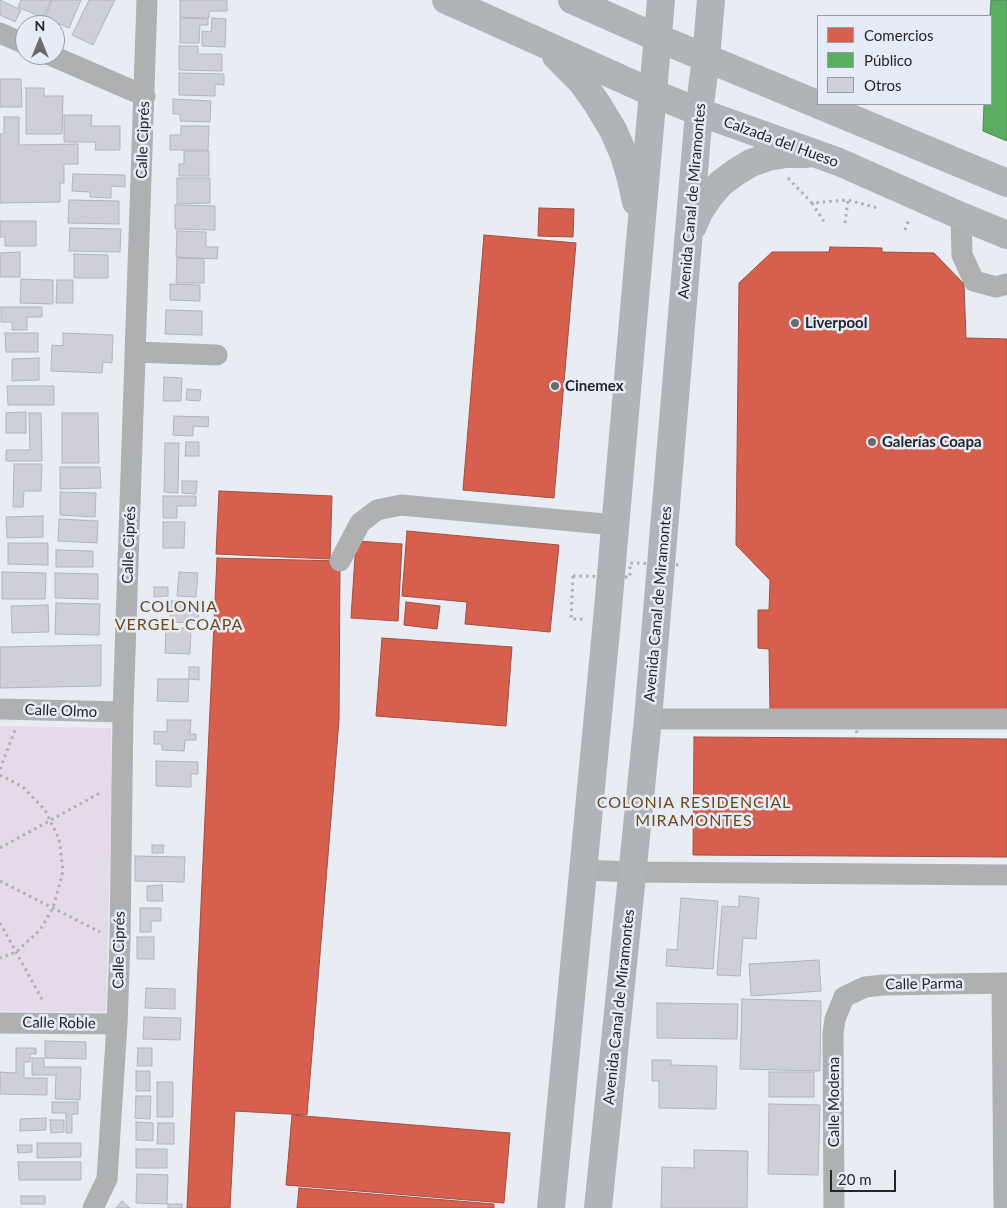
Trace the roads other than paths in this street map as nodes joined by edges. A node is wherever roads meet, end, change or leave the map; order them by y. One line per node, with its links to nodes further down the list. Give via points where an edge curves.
1 (148, 0): 13 (street, Calle Ciprés)
2 (446, 0): 9 (main road, Calzada del Hueso)
3 (572, 0): 7 (main road)
4 (661, 0): 7 (main road)
5 (711, 0): 10 (main road, Avenida Canal de Miramontes)
6 (0, 34): 8 (street)
7 (658, 38): 10 (main road); 12 (main road)
8 (15, 40)
9 (537, 41): 12 (main road, Calzada del Hueso); 22 (main road, via 581,81 613,130 624,154 637,205)
10 (706, 58): 14 (main road); 16 (main road, Avenida Canal de Miramontes)
11 (65, 61): 13 (street)
12 (653, 93): 16 (main road, Calzada del Hueso); 22 (main road)
13 (145, 96): 24 (street, Calle Ciprés)
14 (817, 104)
15 (819, 105): 18 (main road)
16 (699, 112): 17 (main road, Calzada del Hueso); 21 (main road, Avenida Canal de Miramontes)
17 (839, 162): 19 (main road, Calzada del Hueso); 21 (main road, via 804,154 786,154 751,163 721,183 709,197)
18 (1007, 183)
19 (961, 216): 20 (main road, Calzada del Hueso); 23 (street, via 962,255 974,281 996,287)
20 (1007, 234)
21 (688, 240): 30 (main road, Avenida Canal de Miramontes)
22 (638, 258): 26 (main road)
23 (1007, 284)
24 (136, 352): 25 (street); 29 (street, Calle Ciprés)
25 (217, 355)
26 (615, 525): 27 (street, via 400,505 376,510 360,523); 32 (main road)
27 (340, 561)
28 (0, 709): 29 (street, Calle Olmo)
29 (123, 712): 38 (street, Calle Ciprés)
30 (648, 719): 31 (street); 33 (main road, Avenida Canal de Miramontes)
31 (1007, 719)
32 (583, 870): 33 (street); 40 (main road)
33 (632, 872): 34 (street); 41 (main road, Avenida Canal de Miramontes)
34 (1007, 875)
35 (1005, 983): 36 (street, Calle Parma, via 883,984 865,987); 43 (street)
36 (844, 997): 42 (street, Calle Modena, via 833,1034)
37 (0, 1023): 38 (street, Calle Roble)
38 (117, 1024): 39 (street, Calle Ciprés, via 107,1179)
39 (93, 1208)
40 (550, 1208)
41 (598, 1208)
42 (834, 1208)
43 (1004, 1208)

